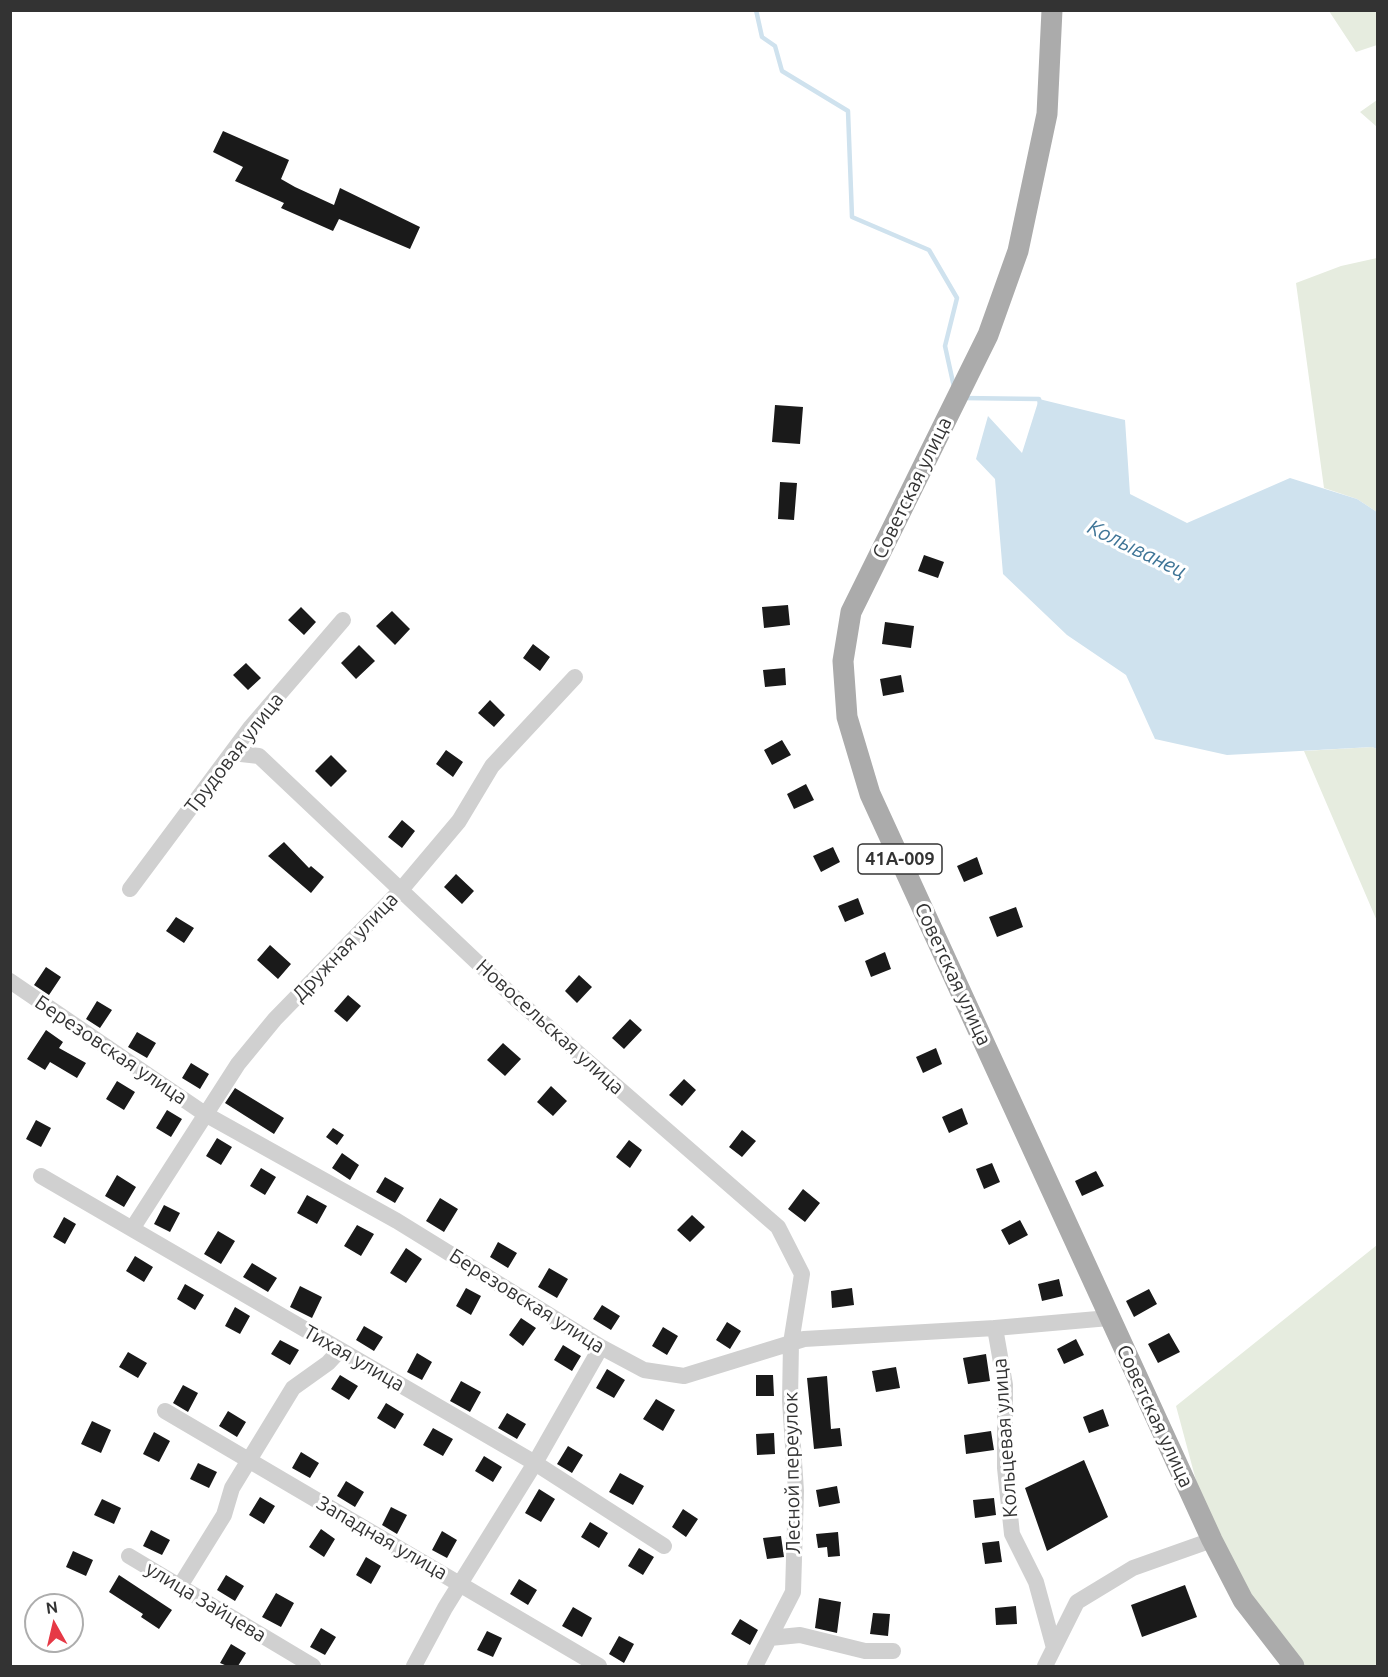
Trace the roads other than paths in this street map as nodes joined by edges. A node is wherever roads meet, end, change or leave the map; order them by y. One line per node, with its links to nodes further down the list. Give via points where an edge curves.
1 (1052, 10): 11 (main road, Советская улица / 41А-009, via 1047,114 1018,251 988,335 851,612 843,662 847,717 870,794)
2 (343, 620): 4 (street, Трудовая улица)
3 (575, 676): 6 (street, Дружная улица, via 492,766 459,821)
4 (232, 753): 5 (street, Трудовая улица); 6 (street, Новосельская улица, via 259,756)
5 (130, 889)
6 (400, 891): 8 (street, Дружная улица, via 275,1019 238,1064); 13 (street, Новосельская улица, via 517,1000 778,1227 802,1274)
7 (10, 981): 8 (street, Березовская улица)
8 (205, 1114): 10 (street, Дружная улица); 14 (street, Березовская улица, via 398,1221)
9 (41, 1176): 10 (street, Тихая улица)
10 (132, 1229): 15 (street, Тихая улица)
11 (1109, 1318): 12 (street, Березовская улица); 19 (main road, Советская улица / 41А-009)
12 (995, 1328): 13 (street, Березовская улица, via 804,1339); 25 (street, Кольцевая улица, via 1005,1385 1005,1468 1012,1534 1036,1582)
13 (791, 1343): 14 (street, Березовская улица, via 684,1376 644,1370); 24 (street, Лесной переулок, via 796,1491 793,1592)
14 (601, 1347): 18 (street)
15 (340, 1350): 17 (street, via 293,1388); 18 (street, Тихая улица)
16 (165, 1411): 17 (street, Западная улица)
17 (249, 1461): 22 (street, Западная улица); 23 (street, via 232,1488 224,1515)
18 (535, 1463): 20 (street, Тихая улица); 22 (street)
19 (1212, 1540): 25 (street, via 1133,1568 1077,1602); 32 (main road, Советская улица / 41А-009, via 1243,1600)
20 (664, 1546)
21 (129, 1556): 23 (street, улица Зайцева)
22 (460, 1584): 28 (street); 29 (street, Западная улица)
23 (180, 1586): 27 (street, улица Зайцева)
24 (770, 1638): 26 (street, via 800,1635 865,1651); 30 (street, Лесной переулок)
25 (1054, 1648): 31 (street)
26 (893, 1651)
27 (313, 1666)
28 (414, 1666)
29 (599, 1666)
30 (755, 1666)
31 (1045, 1666)
32 (1294, 1666)

